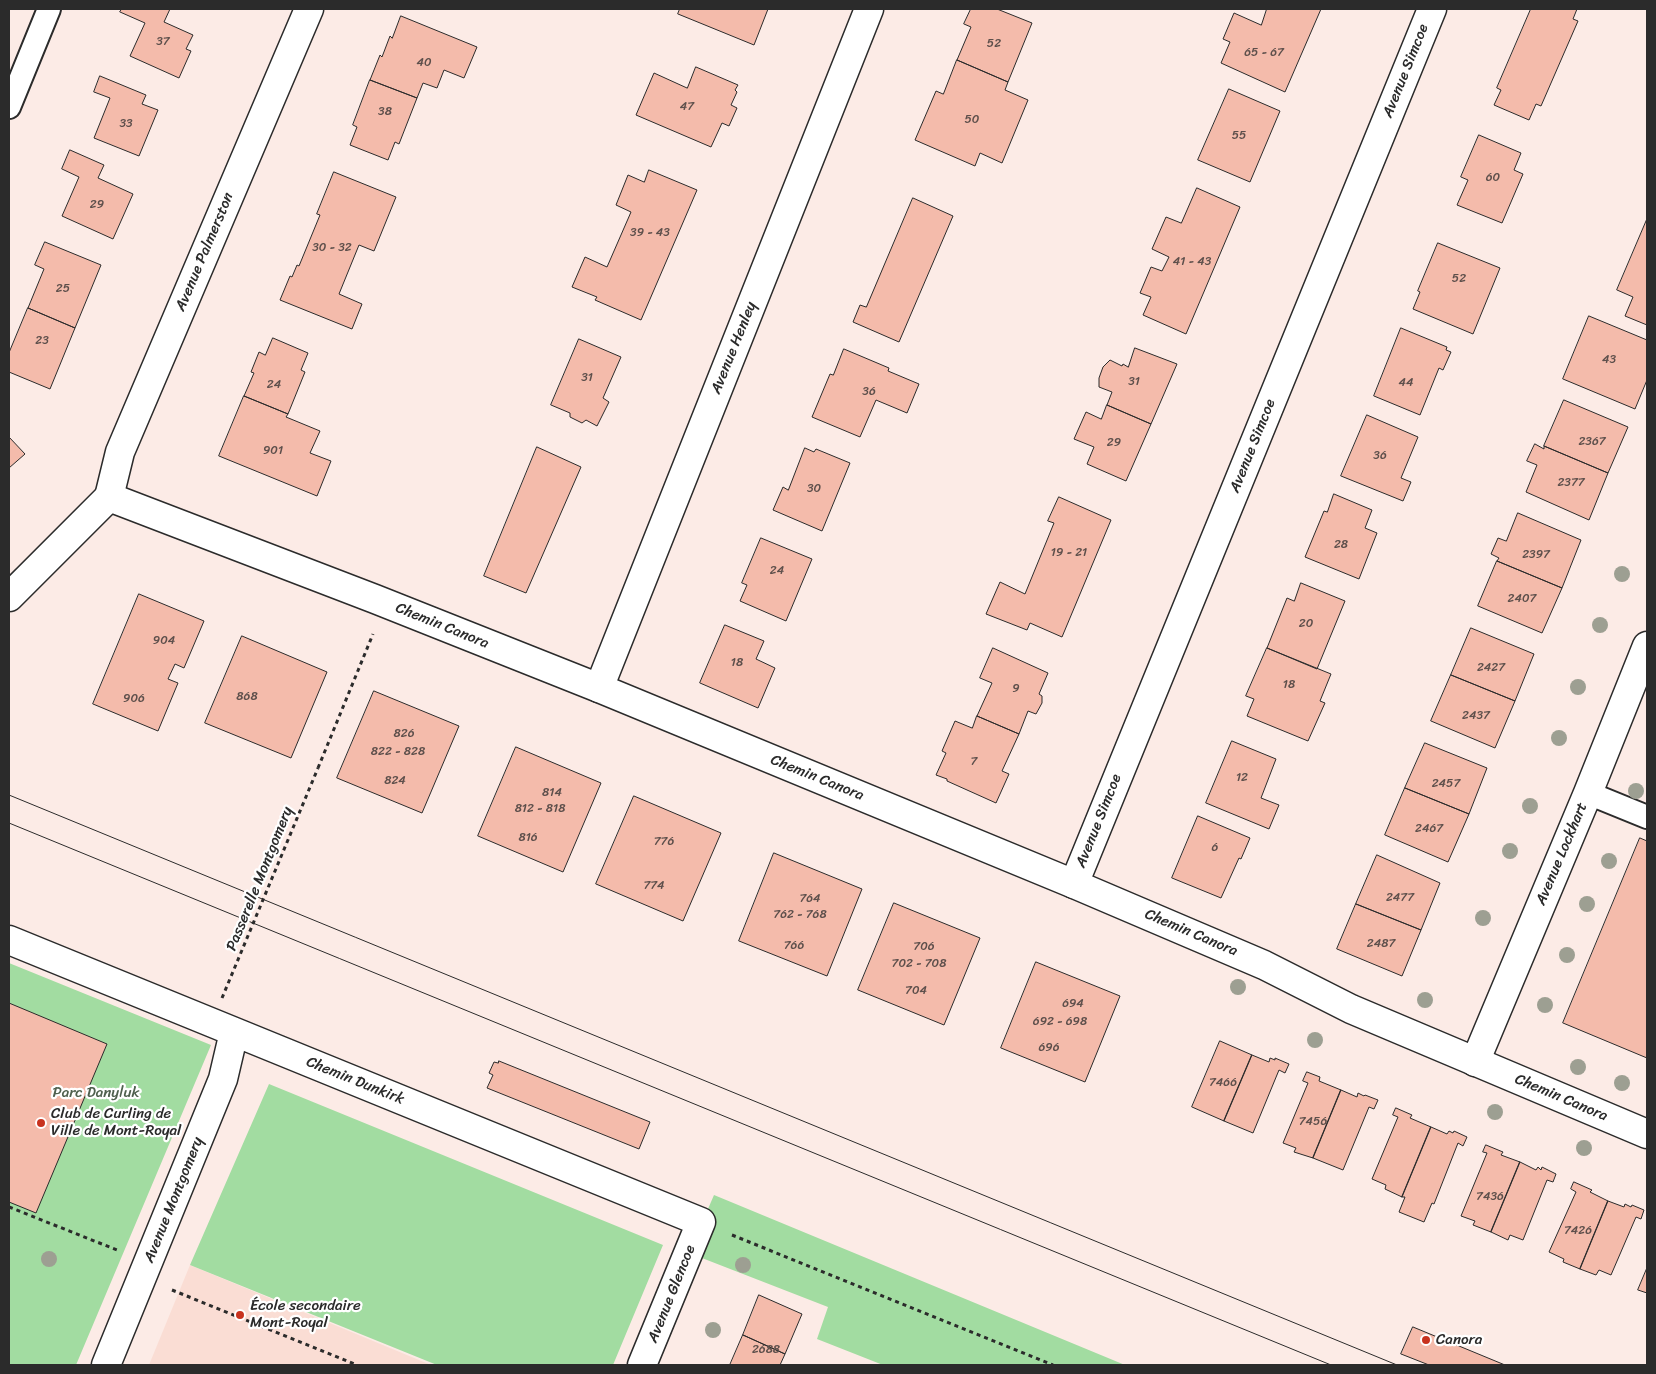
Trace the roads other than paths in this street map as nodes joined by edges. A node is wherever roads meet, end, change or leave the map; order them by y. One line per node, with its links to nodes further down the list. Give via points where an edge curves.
1 (49, 9): 5 (lane)
2 (309, 9): 6 (street, Avenue Palmerston, via 120,452)
3 (869, 9): 9 (street, Avenue Henley)
4 (1432, 9): 12 (street, Avenue Simcoe)
5 (9, 107)
6 (109, 497): 7 (street); 9 (street, Chemin Canora)
7 (9, 597)
8 (1647, 646): 10 (street, Avenue Lockhart)
9 (599, 688): 12 (street, Chemin Canora)
10 (1588, 793): 11 (lane); 15 (street, Avenue Lockhart)
11 (1647, 817)
12 (1074, 884): 15 (street, Chemin Canora, via 1264,965 1351,1009)
13 (9, 940): 14 (street, Chemin Dunkirk)
14 (234, 1032): 17 (street, Chemin Dunkirk); 18 (street, Avenue Montgomery, via 223,1079)
15 (1475, 1062): 16 (street, Chemin Canora)
16 (1647, 1134)
17 (701, 1222): 19 (street, Avenue Glencoe)
18 (106, 1365)
19 (642, 1365)

